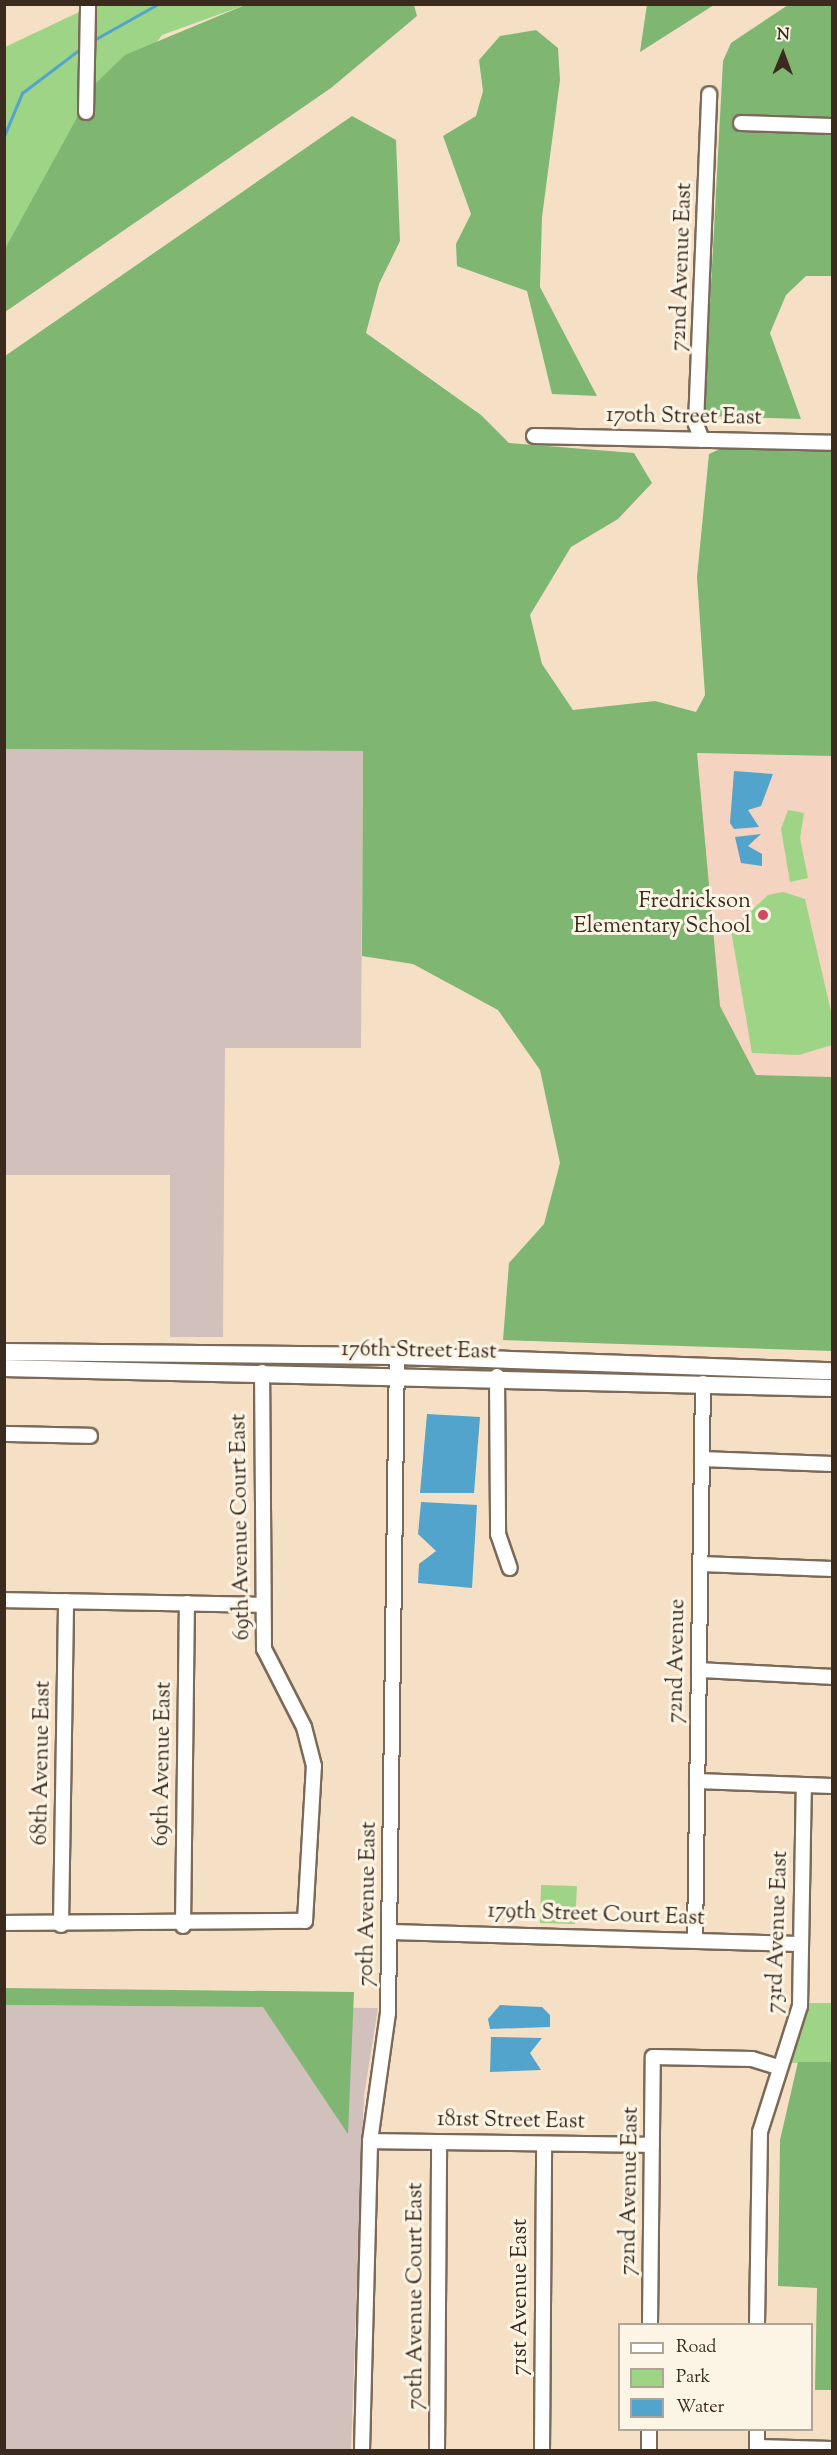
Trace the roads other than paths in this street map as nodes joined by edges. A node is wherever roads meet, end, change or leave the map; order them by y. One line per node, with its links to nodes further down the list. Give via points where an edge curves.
1 (88, 4): 3 (street)
2 (709, 94): 7 (street, 72nd Avenue East, via 696,424)
3 (86, 112)
4 (741, 123): 5 (street)
5 (832, 126)
6 (534, 436): 7 (street, 170th Street East)
7 (702, 440): 8 (street, 170th Street East)
8 (832, 443)
9 (4, 1352): 10 (main road, 176th Street East)
10 (397, 1356): 12 (main road, 176th Street East); 14 (street, 70th Avenue East)
11 (4, 1368): 13 (main road, 176th Street East)
12 (832, 1371)
13 (262, 1372): 14 (main road, 176th Street East); 28 (street, 69th Avenue Court East)
14 (397, 1374): 15 (main road, 176th Street East); 37 (street, 70th Avenue East)
15 (497, 1376): 16 (main road, 176th Street East); 23 (street, via 498,1534)
16 (703, 1383): 17 (main road, 176th Street East); 20 (street, 72nd Avenue)
17 (832, 1388)
18 (4, 1434): 19 (street)
19 (90, 1436)
20 (702, 1459): 21 (street); 22 (street, 72nd Avenue)
21 (832, 1464)
22 (701, 1564): 24 (street); 29 (street, 72nd Avenue)
23 (510, 1568)
24 (832, 1569)
25 (4, 1600): 26 (street)
26 (66, 1601): 27 (street); 35 (street, 68th Avenue East)
27 (187, 1603): 28 (street); 36 (street, 69th Avenue East)
28 (262, 1605): 36 (street, 69th Avenue Court East, via 268,1664 313,1748 311,1882 305,1921)
29 (699, 1670): 30 (street); 31 (street, 72nd Avenue)
30 (832, 1677)
31 (697, 1781): 32 (street); 38 (street, 72nd Avenue)
32 (804, 1785): 33 (street); 39 (street, 73rd Avenue East)
33 (832, 1786)
34 (4, 1923): 35 (street)
35 (61, 1924): 36 (street)
36 (183, 1926)
37 (390, 1932): 38 (street, 179th Street Court East); 41 (street, 70th Avenue East, via 388,2013)
38 (695, 1940): 39 (street, 179th Street Court East)
39 (800, 1944): 40 (street, 73rd Avenue East, via 797,2023)
40 (779, 2067): 44 (street, 72nd Avenue East, via 752,2059 653,2057); 46 (street, 73rd Avenue East, via 758,2150)
41 (370, 2141): 42 (street, 181st Street East); 51 (street, 70th Avenue East)
42 (439, 2142): 43 (street, 181st Street East); 52 (street, 70th Avenue Court East)
43 (544, 2144): 44 (street, 181st Street East); 53 (street, 71st Avenue East)
44 (652, 2145): 45 (street, 72nd Avenue East)
45 (650, 2323)
46 (757, 2323)
47 (649, 2431): 54 (street)
48 (757, 2431): 49 (street)
49 (757, 2449): 50 (street)
50 (832, 2449)
51 (362, 2451)
52 (437, 2451)
53 (542, 2451)
54 (649, 2451)

